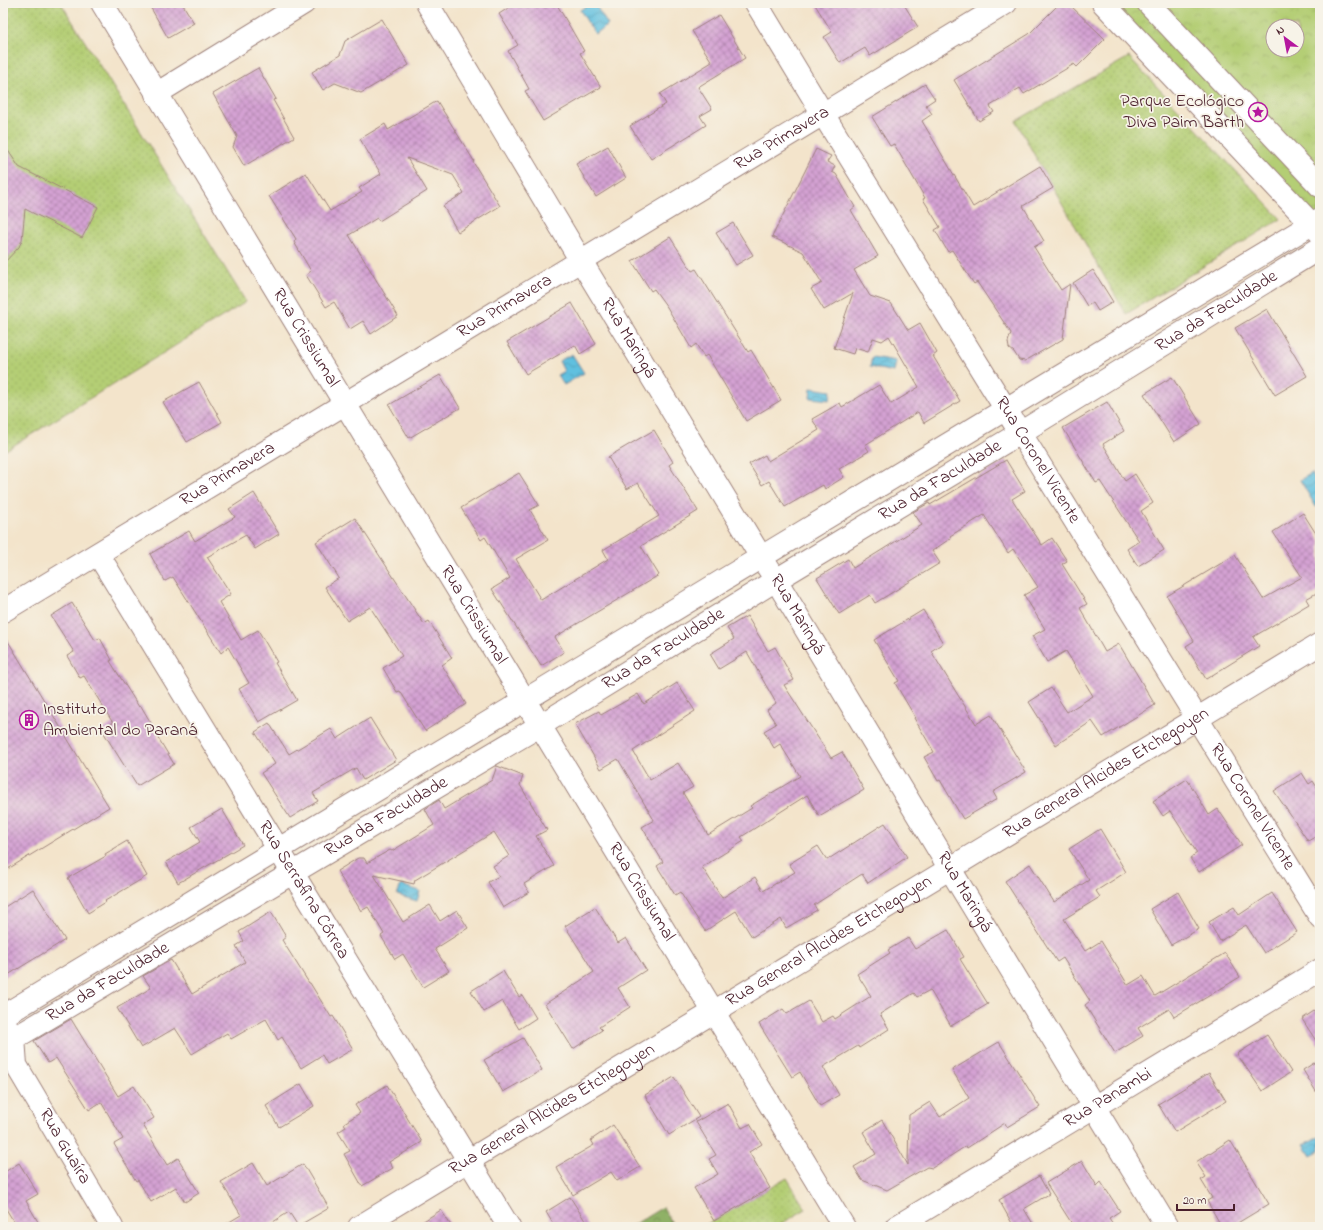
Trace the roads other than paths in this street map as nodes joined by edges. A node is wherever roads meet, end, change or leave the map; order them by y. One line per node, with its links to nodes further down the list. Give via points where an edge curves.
1 (102, 3): 8 (street, Rua Crissiumal)
2 (304, 3): 8 (street)
3 (427, 3): 13 (street, Rua Maringá)
4 (756, 3): 9 (street, Rua Coronel Vicente)
5 (1006, 3): 9 (street, Rua Primavera)
6 (1103, 3): 11 (street)
7 (1148, 3): 10 (street)
8 (156, 94): 14 (street, Rua Crissiumal)
9 (822, 114): 13 (street, Rua Primavera); 15 (street, Rua Coronel Vicente)
10 (1320, 186)
11 (1317, 225): 15 (street, Rua da Faculdade)
12 (1320, 248): 16 (street, Rua da Faculdade)
13 (581, 261): 14 (street, Rua Primavera); 18 (street, Rua Maringá)
14 (346, 404): 17 (street, Rua Primavera); 22 (street, Rua Crissiumal)
15 (1006, 409): 16 (street, Rua Coronel Vicente); 18 (street, Rua da Faculdade)
16 (1020, 434): 19 (street, Rua da Faculdade); 23 (street, Rua Coronel Vicente)
17 (98, 554): 20 (street, Rua Primavera); 25 (street, Rua Serrafina Côrrea)
18 (761, 557): 19 (street, Rua Maringá); 22 (street, Rua da Faculdade)
19 (776, 580): 24 (street, Rua da Faculdade); 26 (street, Rua Maringá)
20 (3, 611)
21 (1320, 644): 23 (street, Rua General Alcides Etchegoyen)
22 (525, 700): 24 (street, Rua Crissiumal); 25 (street, Rua da Faculdade)
23 (1197, 719): 26 (street, Rua General Alcides Etchegoyen); 28 (street, Rua Coronel Vicente)
24 (541, 725): 27 (street, Rua da Faculdade); 30 (street, Rua Crissiumal)
25 (278, 849): 27 (street, Rua Serrafina Côrrea); 31 (street, Rua da Faculdade)
26 (950, 869): 30 (street, Rua General Alcides Etchegoyen); 34 (street, Rua Maringá)
27 (293, 873): 32 (street, Rua da Faculdade); 35 (street, Rua Serrafina Côrrea)
28 (1320, 917)
29 (1320, 970): 34 (street, Rua Panambi)
30 (714, 1012): 35 (street, Rua General Alcides Etchegoyen); 39 (street, Rua Crissiumal)
31 (3, 1016)
32 (7, 1034): 33 (street, Rua Guaíra)
33 (10, 1062): 36 (street, Rua Guaíra)
34 (1094, 1107): 40 (street, Rua Panambi); 41 (street, Rua Maringá)
35 (468, 1161): 37 (street, Rua General Alcides Etchegoyen); 38 (street, Rua Serrafina Côrrea)
36 (112, 1227)
37 (359, 1227)
38 (509, 1227)
39 (844, 1227)
40 (896, 1227)
41 (1167, 1227)

